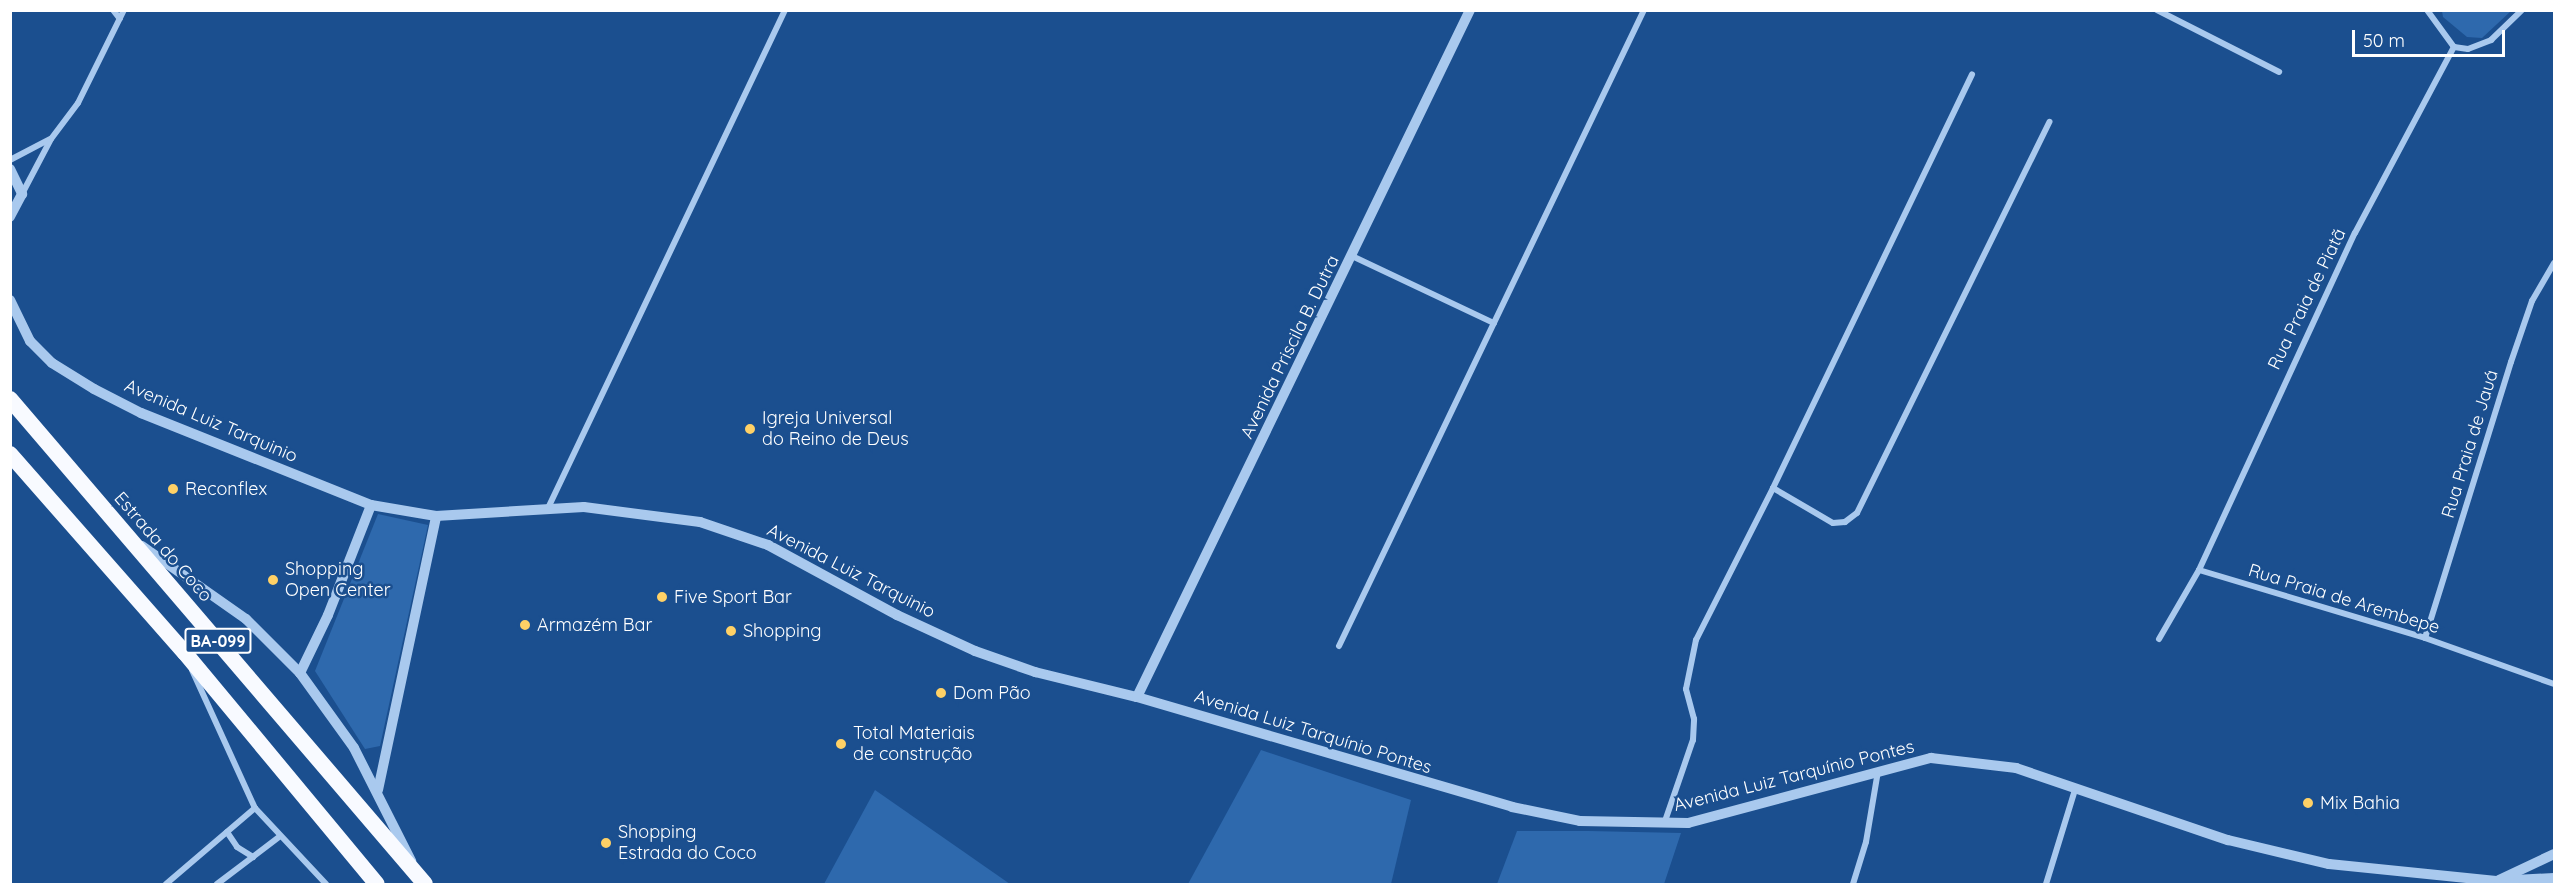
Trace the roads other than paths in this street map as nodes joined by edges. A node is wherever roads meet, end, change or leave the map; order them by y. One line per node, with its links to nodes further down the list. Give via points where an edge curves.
1 (113, 10): 9 (street)
2 (124, 10): 9 (street)
3 (785, 10): 27 (street)
4 (1470, 10): 19 (street, Avenida Priscila B. Dutra)
5 (1644, 10): 22 (street)
6 (2157, 10): 11 (street)
7 (2427, 10): 10 (street)
8 (2522, 10): 10 (street, via 2491,40 2468,49)
9 (120, 19): 14 (street, via 78,103)
10 (2454, 47): 30 (street, Rua Praia de Piatã, via 2355,233)
11 (2278, 72)
12 (1972, 74): 25 (street)
13 (2049, 123): 25 (street, via 1857,513 1845,522 1833,523)
14 (51, 139): 15 (street); 17 (street)
15 (10, 160)
16 (10, 169): 17 (street)
17 (22, 194): 18 (street)
18 (10, 217)
19 (1352, 256): 22 (street); 37 (street, Avenida Priscila B. Dutra)
20 (2554, 263): 31 (street, Rua Praia de Jauá, via 2532,301 2511,362)
21 (10, 300): 26 (street, Avenida Luiz Tarquinio, via 30,341 52,363 94,389 141,414)
22 (1494, 322): 33 (street)
23 (10, 399): 29 (highway, Estrada do Coco / BA-099)
24 (10, 454): 34 (highway, BA-099)
25 (1773, 488): 42 (street, via 1696,640 1686,689 1694,719 1693,740)
26 (371, 505): 28 (street, Avenida Luiz Tarquinio); 35 (street, via 328,615)
27 (549, 506): 28 (street, Avenida Luiz Tarquinio); 37 (street, Avenida Luiz Tarquinio, via 649,512 700,522 768,545 897,615 975,651 1035,672)
28 (436, 516): 39 (street)
29 (132, 540): 35 (street, via 246,619); 48 (highway, Estrada do Coco / BA-099)
30 (2199, 570): 31 (street, Rua Praia de Arembepe); 32 (street)
31 (2425, 638): 36 (street, Rua Praia de Arembepe)
32 (2159, 639)
33 (1339, 646)
34 (185, 653): 41 (street, via 220,738); 53 (highway, BA-099)
35 (300, 673): 39 (street, via 332,714)
36 (2554, 684)
37 (1137, 697): 42 (street, Avenida Luiz Tarquínio Pontes, via 1475,798 1580,821)
38 (1878, 771): 40 (street, Avenida Luiz Tarquínio Pontes, via 1931,758 1979,762 2016,768); 42 (street, Avenida Luiz Tarquínio Pontes, via 1688,823); 54 (street)
39 (378, 790): 48 (street)
40 (2075, 790): 49 (street, Avenida Luiz Tarquínio Pontes, via 2228,840 2318,861); 55 (street)
41 (255, 808): 43 (street); 44 (street)
42 (1663, 825)
43 (227, 832): 46 (street, via 237,847); 50 (street)
44 (279, 837): 46 (street); 52 (street)
45 (2554, 854): 49 (street)
46 (253, 857): 51 (street)
47 (2554, 878): 49 (street, Avenida Luiz Tarquínio Pontes)
48 (421, 881)
49 (2496, 881)
50 (166, 885)
51 (217, 885)
52 (326, 885)
53 (377, 885)
54 (1854, 885)
55 (2046, 885)

